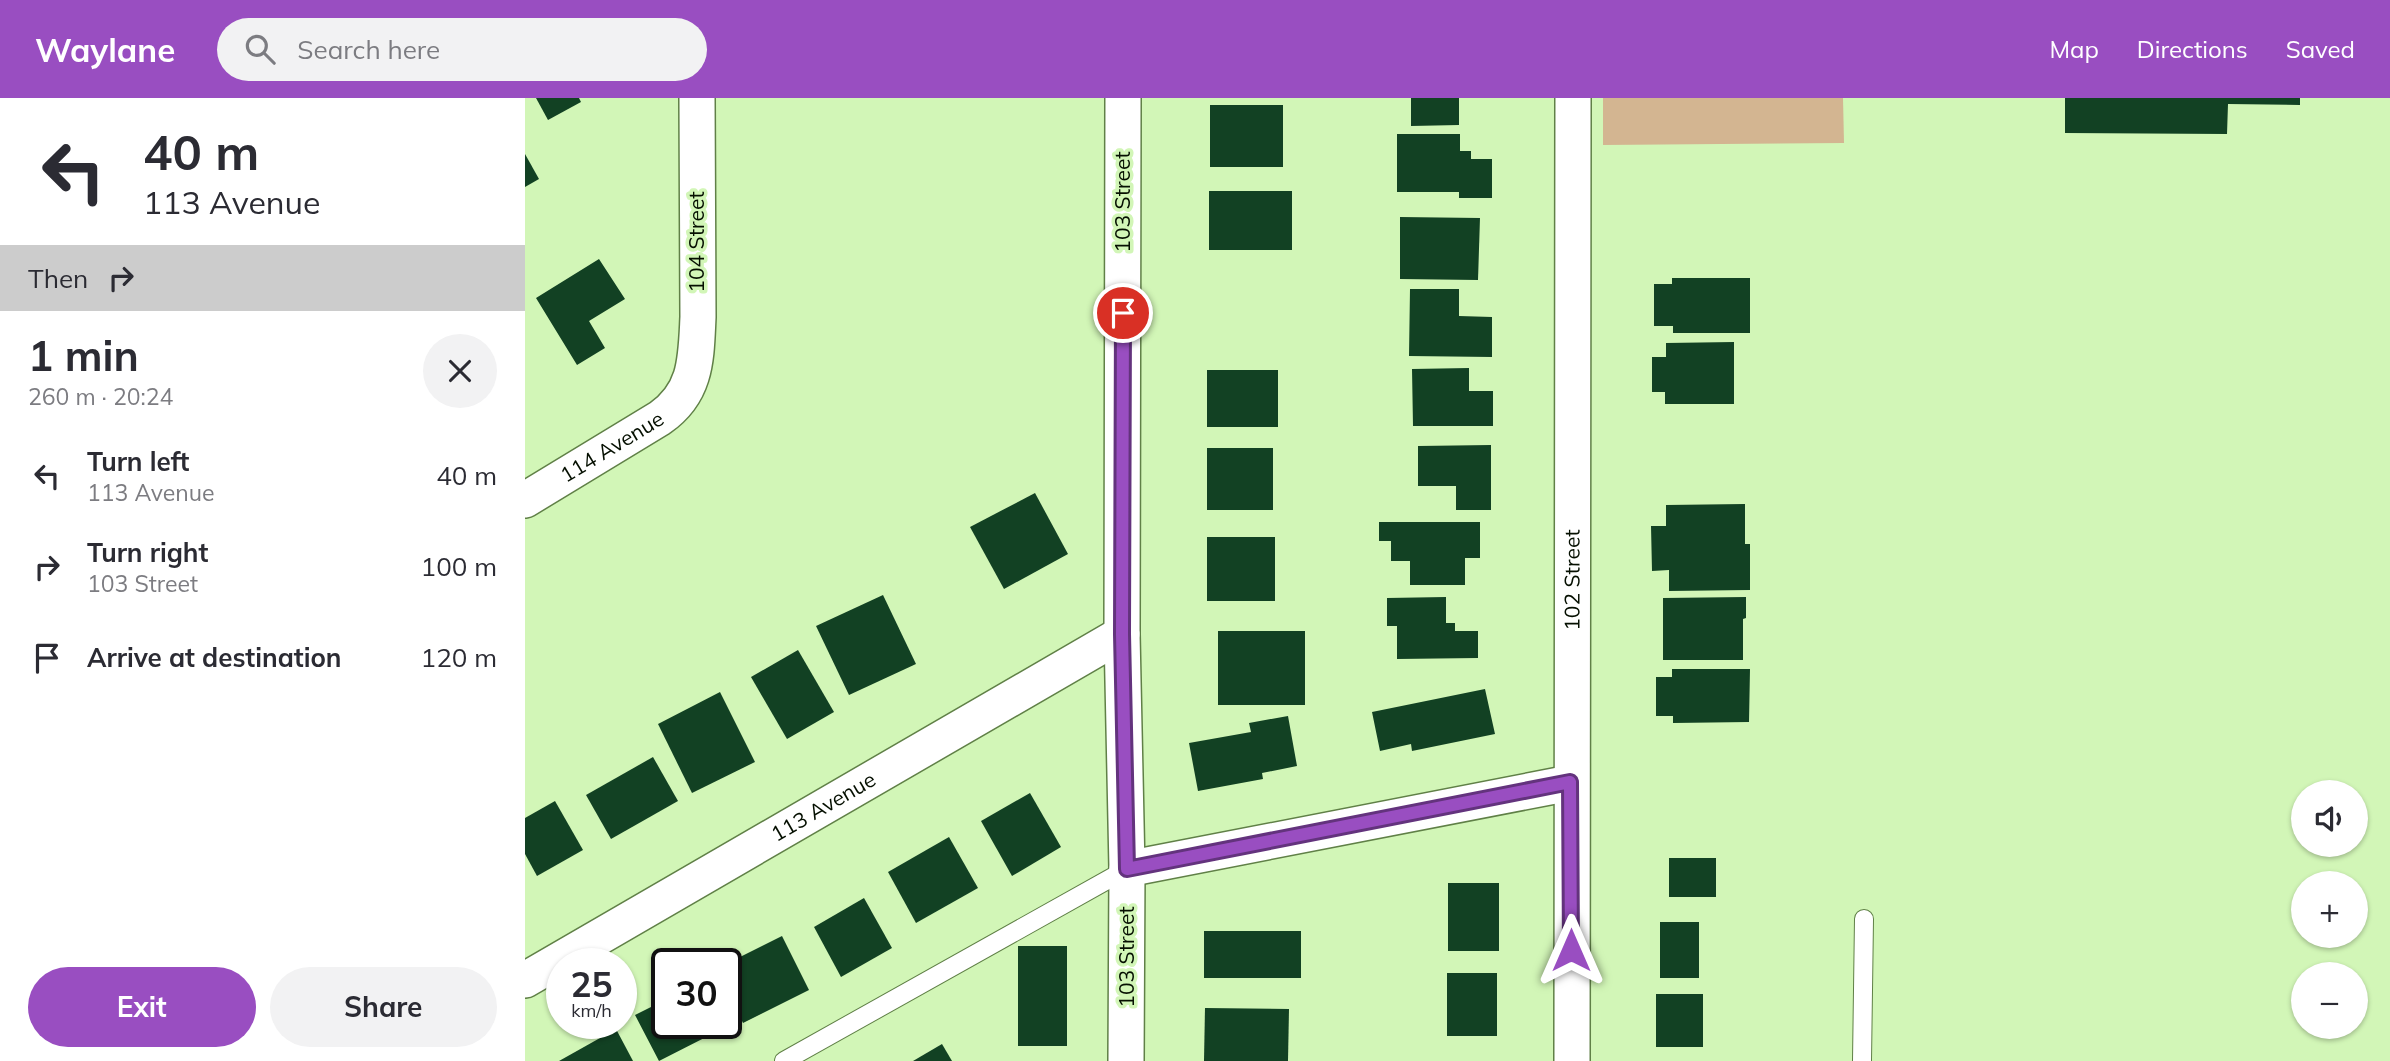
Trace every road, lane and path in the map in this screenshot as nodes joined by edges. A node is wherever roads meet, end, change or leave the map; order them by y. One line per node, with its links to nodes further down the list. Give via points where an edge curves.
1 (697, 98): 4 (street, 104 Street, via 698,317)
2 (1123, 98): 6 (street, 103 Street)
3 (1573, 98): 7 (street, 102 Street)
4 (689, 385): 5 (street, 114 Avenue, via 675,407 644,429)
5 (525, 500)
6 (1122, 634): 8 (street, 103 Street); 10 (street, 113 Avenue)
7 (1570, 782): 8 (street); 13 (street, 102 Street)
8 (1127, 869): 11 (lane); 12 (street, 103 Street)
9 (1864, 919): 14 (lane)
10 (525, 980)
11 (784, 1061)
12 (1126, 1061)
13 (1572, 1061)
14 (1861, 1061)

